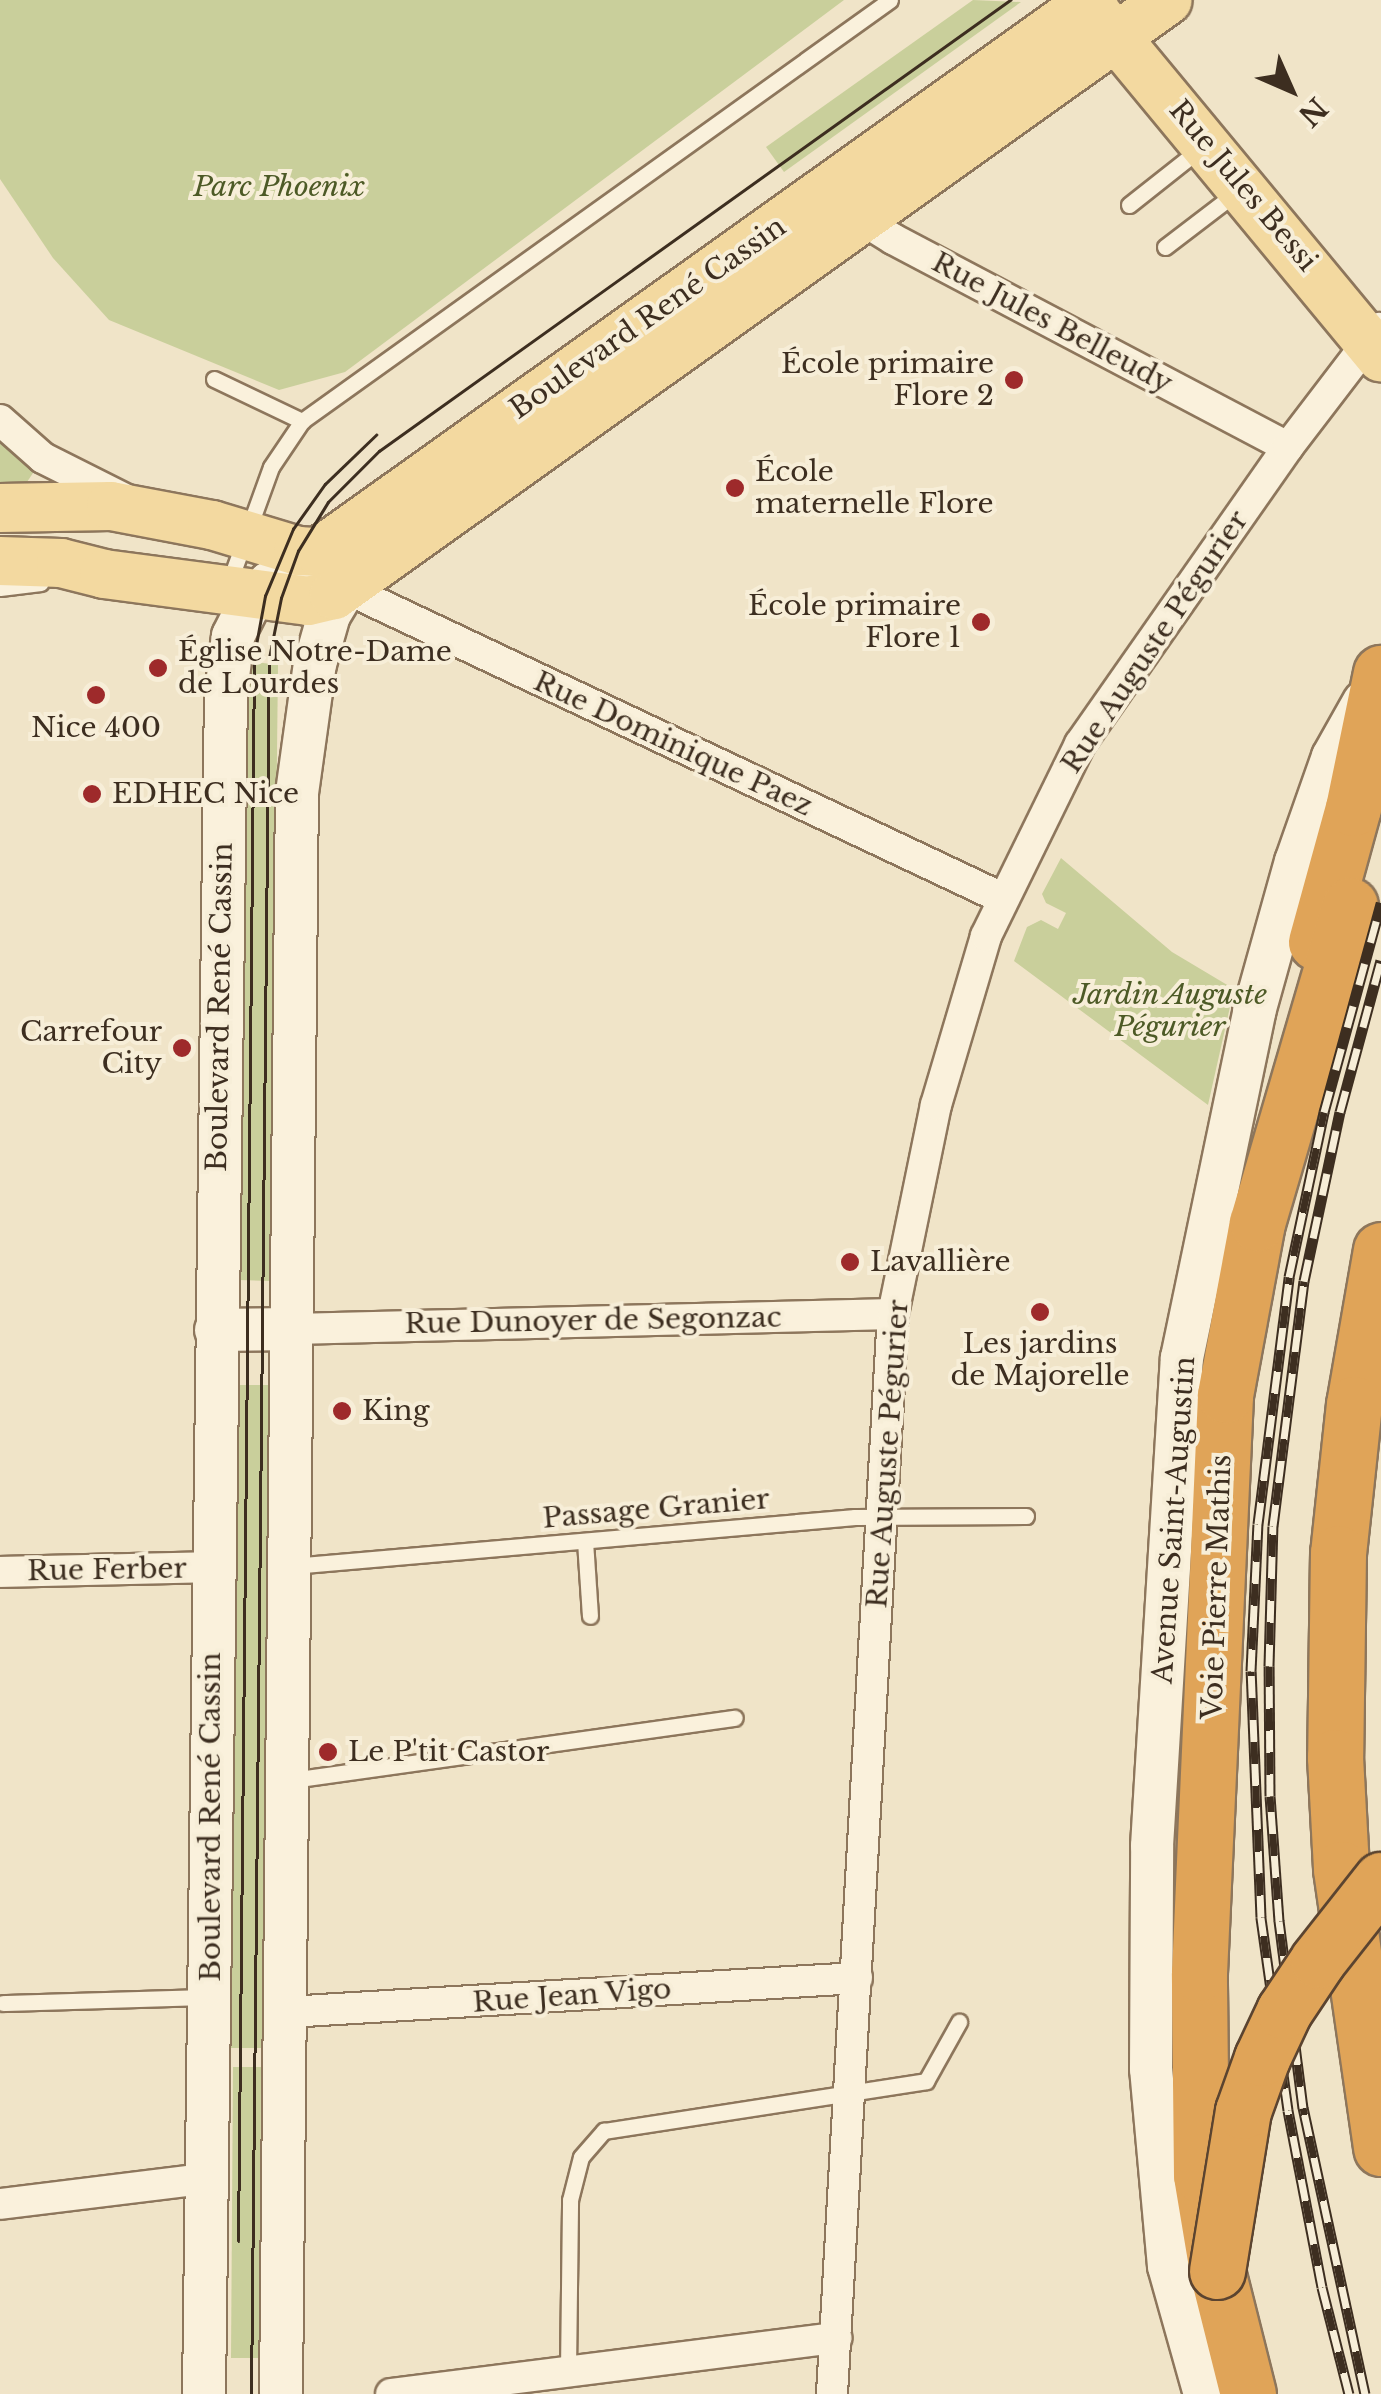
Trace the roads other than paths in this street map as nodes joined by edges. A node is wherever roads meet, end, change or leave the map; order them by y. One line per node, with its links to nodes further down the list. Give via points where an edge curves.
1 (890, 0): 13 (lane)
2 (1168, 0): 3 (main road, Boulevard René Cassin)
3 (1095, 10): 4 (main road, Rue Jules Bessi); 6 (main road, Boulevard René Cassin); 8 (main road, Boulevard René Cassin)
4 (1208, 143): 5 (main road, Rue Jules Bessi); 7 (lane)
5 (1244, 187): 9 (lane); 10 (main road, Rue Jules Bessi)
6 (816, 198): 8 (street, Rue Jules Belleudy); 19 (main road, Boulevard René Cassin)
7 (1129, 205)
8 (860, 220): 14 (street, Rue Jules Belleudy); 19 (main road, Boulevard René Cassin)
9 (1165, 248)
10 (1377, 340): 14 (street, Rue Auguste Pégurier)
11 (214, 379): 13 (lane)
12 (0, 420): 16 (street, via 43,458)
13 (302, 421): 17 (lane, via 270,467)
14 (1288, 447): 25 (street, Rue Auguste Pégurier, via 1080,744)
15 (0, 508): 16 (main road, via 75,504)
16 (152, 512): 17 (main road)
17 (247, 534): 19 (main road); 22 (lane)
18 (0, 561): 20 (main road, via 61,563)
19 (332, 570): 22 (main road, via 317,601); 25 (street, Rue Dominique Paez); 30 (main road, Boulevard René Cassin, via 330,615 315,664 297,792)
20 (104, 574): 21 (lane); 22 (main road)
21 (0, 588)
22 (236, 592): 31 (main road, Boulevard René Cassin, via 227,679)
23 (1381, 672): 27 (highway, via 1353,808 1265,1127); 58 (main road, Avenue Saint-Augustin, via 1333,757 1296,862 1254,1012 1182,1358 1152,1846 1151,2069 1169,2266)
24 (1381, 795): 26 (main road, Voie Pierre Mathis)
25 (1002, 898): 29 (street, Rue Auguste Pégurier, via 936,1105)
26 (1350, 905): 27 (highway, Voie Pierre Mathis)
27 (1257, 1223): 51 (highway, Voie Pierre Mathis, via 1225,1395 1200,1974 1201,2175)
28 (1381, 1250): 48 (highway, via 1354,1404 1338,1552 1335,1758 1341,1869)
29 (892, 1314): 30 (street, Rue Dunoyer de Segonzac); 33 (street, Rue Auguste Pégurier)
30 (292, 1329): 31 (main road); 35 (main road, Boulevard René Cassin)
31 (216, 1330): 36 (main road, Boulevard René Cassin)
32 (1026, 1516): 33 (lane, Passage Granier)
33 (883, 1517): 34 (lane, Passage Granier); 42 (street, Rue Auguste Pégurier)
34 (585, 1541): 35 (lane, Passage Granier); 38 (lane)
35 (290, 1566): 40 (main road, Boulevard René Cassin)
36 (213, 1567): 37 (street, Rue Ferber); 43 (main road, Boulevard René Cassin)
37 (0, 1572)
38 (590, 1616)
39 (734, 1718): 40 (lane)
40 (288, 1780): 45 (main road, Boulevard René Cassin)
41 (1381, 1880): 51 (highway, bridge, via 1318,1960 1262,2058 1243,2111)
42 (857, 1978): 45 (street, Rue Jean Vigo); 47 (street, Rue Auguste Pégurier)
43 (210, 1997): 44 (lane); 49 (main road, Boulevard René Cassin)
44 (3, 2003)
45 (286, 2012): 55 (main road, Boulevard René Cassin)
46 (959, 2022): 47 (lane, via 926,2082)
47 (850, 2092): 52 (street, Rue Auguste Pégurier); 53 (lane, via 604,2131 581,2157 570,2200)
48 (1381, 2148)
49 (205, 2179): 50 (street); 54 (main road, Boulevard René Cassin)
50 (0, 2204)
51 (1216, 2271): 59 (highway, Voie Pierre Mathis)
52 (836, 2338): 53 (street); 57 (street, Rue Auguste Pégurier)
53 (568, 2370): 56 (street)
54 (204, 2394)
55 (281, 2394)
56 (390, 2394)
57 (832, 2394)
58 (1204, 2394)
59 (1248, 2394)

